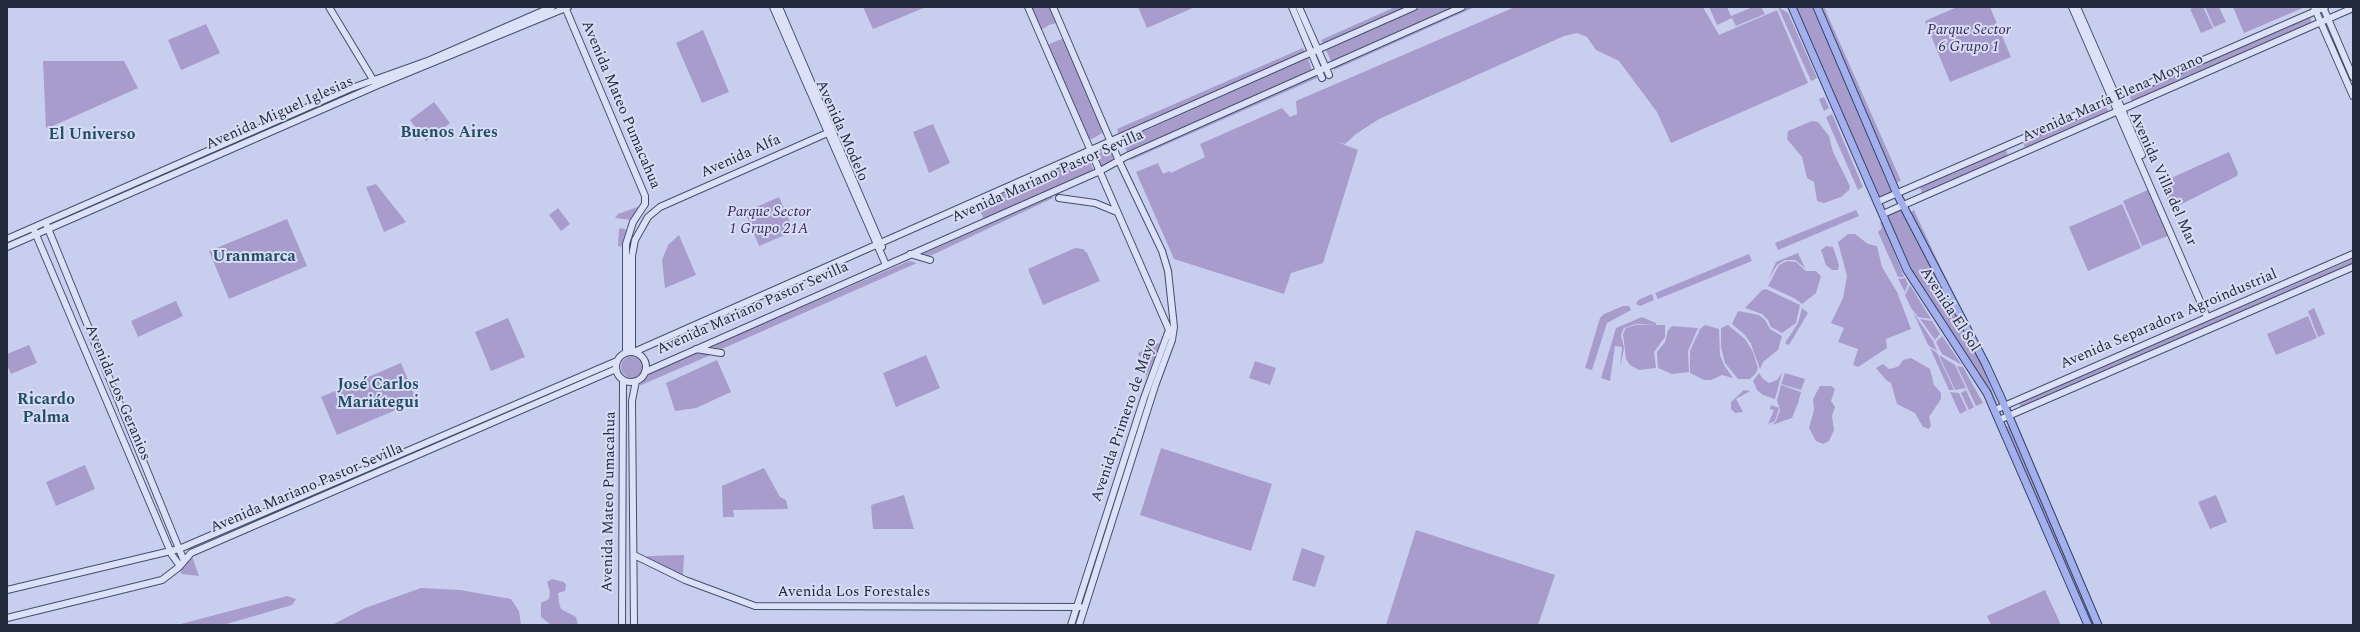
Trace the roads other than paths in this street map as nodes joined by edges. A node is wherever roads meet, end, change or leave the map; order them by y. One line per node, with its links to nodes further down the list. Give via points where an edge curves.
1 (329, 7): 28 (street)
2 (552, 7): 28 (street, Avenida Miguel Iglesias)
3 (566, 7): 29 (street, Avenida Miguel Iglesias); 58 (street, Avenida Mateo Pumacahua, via 645,196 645,204 633,222 626,244)
4 (773, 7): 33 (street, Avenida Modelo)
5 (779, 7): 33 (street, Avenida Modelo)
6 (1028, 7): 35 (street, Avenida Primero de Mayo)
7 (1053, 7): 34 (street, Avenida Primero de Mayo)
8 (1292, 7): 22 (street)
9 (1299, 7): 21 (street)
10 (1414, 7): 21 (street, Avenida Mariano Pastor Sevilla)
11 (1462, 7): 23 (street, Avenida Mariano Pastor Sevilla)
12 (1792, 7): 40 (main road, Avenida El Sol)
13 (1817, 7): 38 (main road, Avenida El Sol)
14 (2072, 7): 31 (street, Avenida Villa del Mar)
15 (2077, 7): 31 (street, Avenida Villa del Mar)
16 (2324, 7): 18 (street, Avenida María Elena Moyano); 19 (street)
17 (2353, 8): 19 (street, Avenida María Elena Moyano)
18 (2315, 9): 20 (street); 31 (street, Avenida María Elena Moyano)
19 (2328, 19): 20 (street, Avenida María Elena Moyano); 26 (street)
20 (2321, 22): 30 (street); 32 (street, Avenida María Elena Moyano)
21 (1318, 49): 22 (street, Avenida Mariano Pastor Sevilla); 23 (street)
22 (1311, 52): 24 (street); 34 (street, Avenida Mariano Pastor Sevilla)
23 (1325, 67): 24 (street, Avenida Mariano Pastor Sevilla); 25 (street)
24 (1319, 70): 27 (street); 36 (street, Avenida Mariano Pastor Sevilla)
25 (1329, 75)
26 (2353, 77)
27 (1322, 78)
28 (372, 82): 29 (street); 45 (street, Avenida Miguel Iglesias, via 349,89)
29 (378, 85): 46 (street, Avenida Miguel Iglesias)
30 (2353, 96)
31 (2115, 99): 32 (street, Avenida Villa del Mar); 38 (street, Avenida María Elena Moyano)
32 (2119, 109): 41 (street, Avenida María Elena Moyano); 56 (street, Avenida Villa del Mar)
33 (830, 132): 42 (street, Avenida Alfa); 49 (street, Avenida Modelo)
34 (1112, 141): 35 (street, Avenida Mariano Pastor Sevilla); 36 (street, Avenida Primero de Mayo)
35 (1091, 150): 37 (street, Avenida Primero de Mayo); 49 (street, Avenida Mariano Pastor Sevilla)
36 (1119, 161): 37 (street, Avenida Mariano Pastor Sevilla); 77 (street, Avenida Primero de Mayo, via 1166,262 1173,334)
37 (1100, 171): 43 (street, Avenida Primero de Mayo); 51 (street, Avenida Mariano Pastor Sevilla)
38 (1897, 194): 40 (street, Avenida María Elena Moyano); 41 (main road, Avenida El Sol)
39 (1059, 198): 43 (street, via 1095,203)
40 (1877, 202): 44 (main road, Avenida El Sol)
41 (1902, 205): 44 (street, Avenida María Elena Moyano); 65 (main road, Avenida El Sol, via 1986,365)
42 (660, 207): 58 (street, Avenida Mateo Pumacahua, via 645,220 633,248)
43 (1117, 212): 76 (street, Avenida Primero de Mayo, via 1169,330 1144,398)
44 (1883, 214): 66 (main road, Avenida El Sol, via 1911,278 1983,386)
45 (46, 222): 46 (street, Avenida Los Geranios); 47 (street, Avenida Miguel Iglesias)
46 (48, 229): 47 (street, Avenida Miguel Iglesias); 69 (street, Avenida Los Geranios)
47 (34, 231): 48 (street, Avenida Miguel Iglesias); 50 (street, Avenida Miguel Iglesias); 70 (street, Avenida Los Geranios)
48 (7, 239)
49 (879, 244): 54 (street, Avenida Modelo); 58 (street, Avenida Mariano Pastor Sevilla)
50 (7, 247)
51 (910, 254): 53 (street); 54 (street, Avenida Mariano Pastor Sevilla)
52 (2353, 254): 56 (street, Avenida Separadora Agroindustrial)
53 (930, 260)
54 (887, 264): 57 (street, Avenida Mariano Pastor Sevilla)
55 (2353, 267): 67 (street, Avenida Separadora Agroindustrial)
56 (2209, 317): 65 (street, Avenida Separadora Agroindustrial)
57 (696, 349): 59 (street); 62 (street, Avenida Mariano Pastor Sevilla)
58 (631, 353): 60 (street); 62 (street, via 643,359)
59 (721, 353)
60 (618, 361): 61 (street); 71 (street, Avenida Mariano Pastor Sevilla)
61 (616, 369): 63 (street); 74 (street, Avenida Mariano Pastor Sevilla, via 191,553)
62 (645, 372): 64 (street)
63 (623, 380): 64 (street); 79 (street, Avenida Mateo Pumacahua)
64 (636, 381): 73 (street, Avenida Mateo Pumacahua, via 632,401)
65 (2004, 406): 66 (street, Avenida Separadora Agroindustrial); 67 (main road, Avenida El Sol)
66 (1995, 410): 68 (main road, Avenida El Sol)
67 (2009, 416): 68 (street, Avenida Separadora Agroindustrial); 84 (main road, Avenida El Sol)
68 (1999, 420): 83 (main road, Avenida El Sol)
69 (174, 536): 70 (street); 71 (street, Avenida Los Geranios)
70 (165, 540): 72 (street, Avenida Los Geranios)
71 (179, 549): 72 (street, Avenida Mariano Pastor Sevilla); 74 (street, Avenida Los Geranios)
72 (170, 551): 74 (street, Avenida Los Geranios); 75 (street, Avenida Mariano Pastor Sevilla)
73 (634, 555): 76 (street, Avenida Los Forestales, via 685,580 755,606); 80 (street, Avenida Mateo Pumacahua)
74 (182, 564): 78 (street, Avenida Mariano Pastor Sevilla, via 162,580)
75 (7, 590)
76 (1077, 606): 77 (street, Avenida Los Forestales); 81 (street, Avenida Primero de Mayo)
77 (1084, 608): 82 (street, Avenida Primero de Mayo)
78 (7, 618)
79 (622, 625)
80 (634, 625)
81 (1071, 625)
82 (1079, 625)
83 (2088, 625)
84 (2098, 625)

